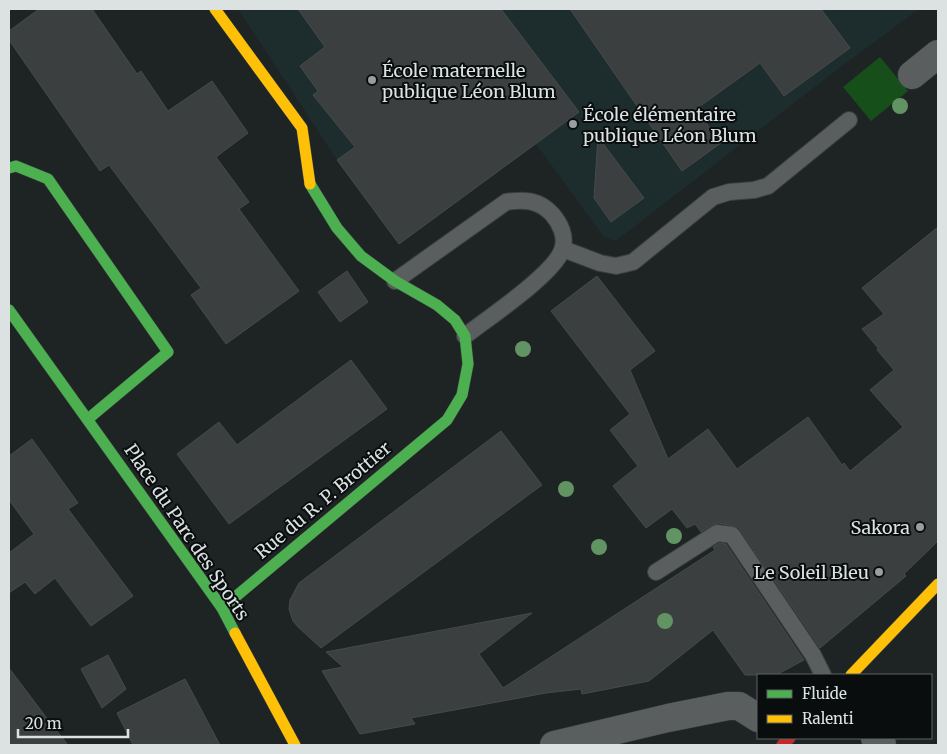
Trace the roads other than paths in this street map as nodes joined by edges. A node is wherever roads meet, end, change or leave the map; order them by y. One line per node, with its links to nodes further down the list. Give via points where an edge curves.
1 (215, 9): 7 (street, via 302,128 310,186 337,228 361,256)
2 (938, 54): 3 (street)
3 (912, 75)
4 (849, 120): 6 (lane, via 768,186 713,198 633,262 616,266)
5 (9, 168): 10 (street, via 16,166 48,179 168,352)
6 (563, 249): 7 (lane, via 563,231 552,214 537,203 522,200 506,202); 9 (lane, via 549,270)
7 (395, 282): 9 (street, via 437,305 455,320)
8 (9, 310): 10 (street, Place du Parc des Sports)
9 (465, 336): 13 (street, Rue du R. P. Brottier, via 468,364 462,395 447,420)
10 (88, 420): 13 (street, Place du Parc des Sports)
11 (656, 572): 14 (lane, via 717,533 732,535)
12 (938, 584): 15 (street)
13 (222, 608): 17 (street, Place du Parc des Sports)
14 (822, 674)
15 (852, 674)
16 (757, 717): 18 (street, via 739,706 728,706)
17 (295, 745)
18 (554, 745)

